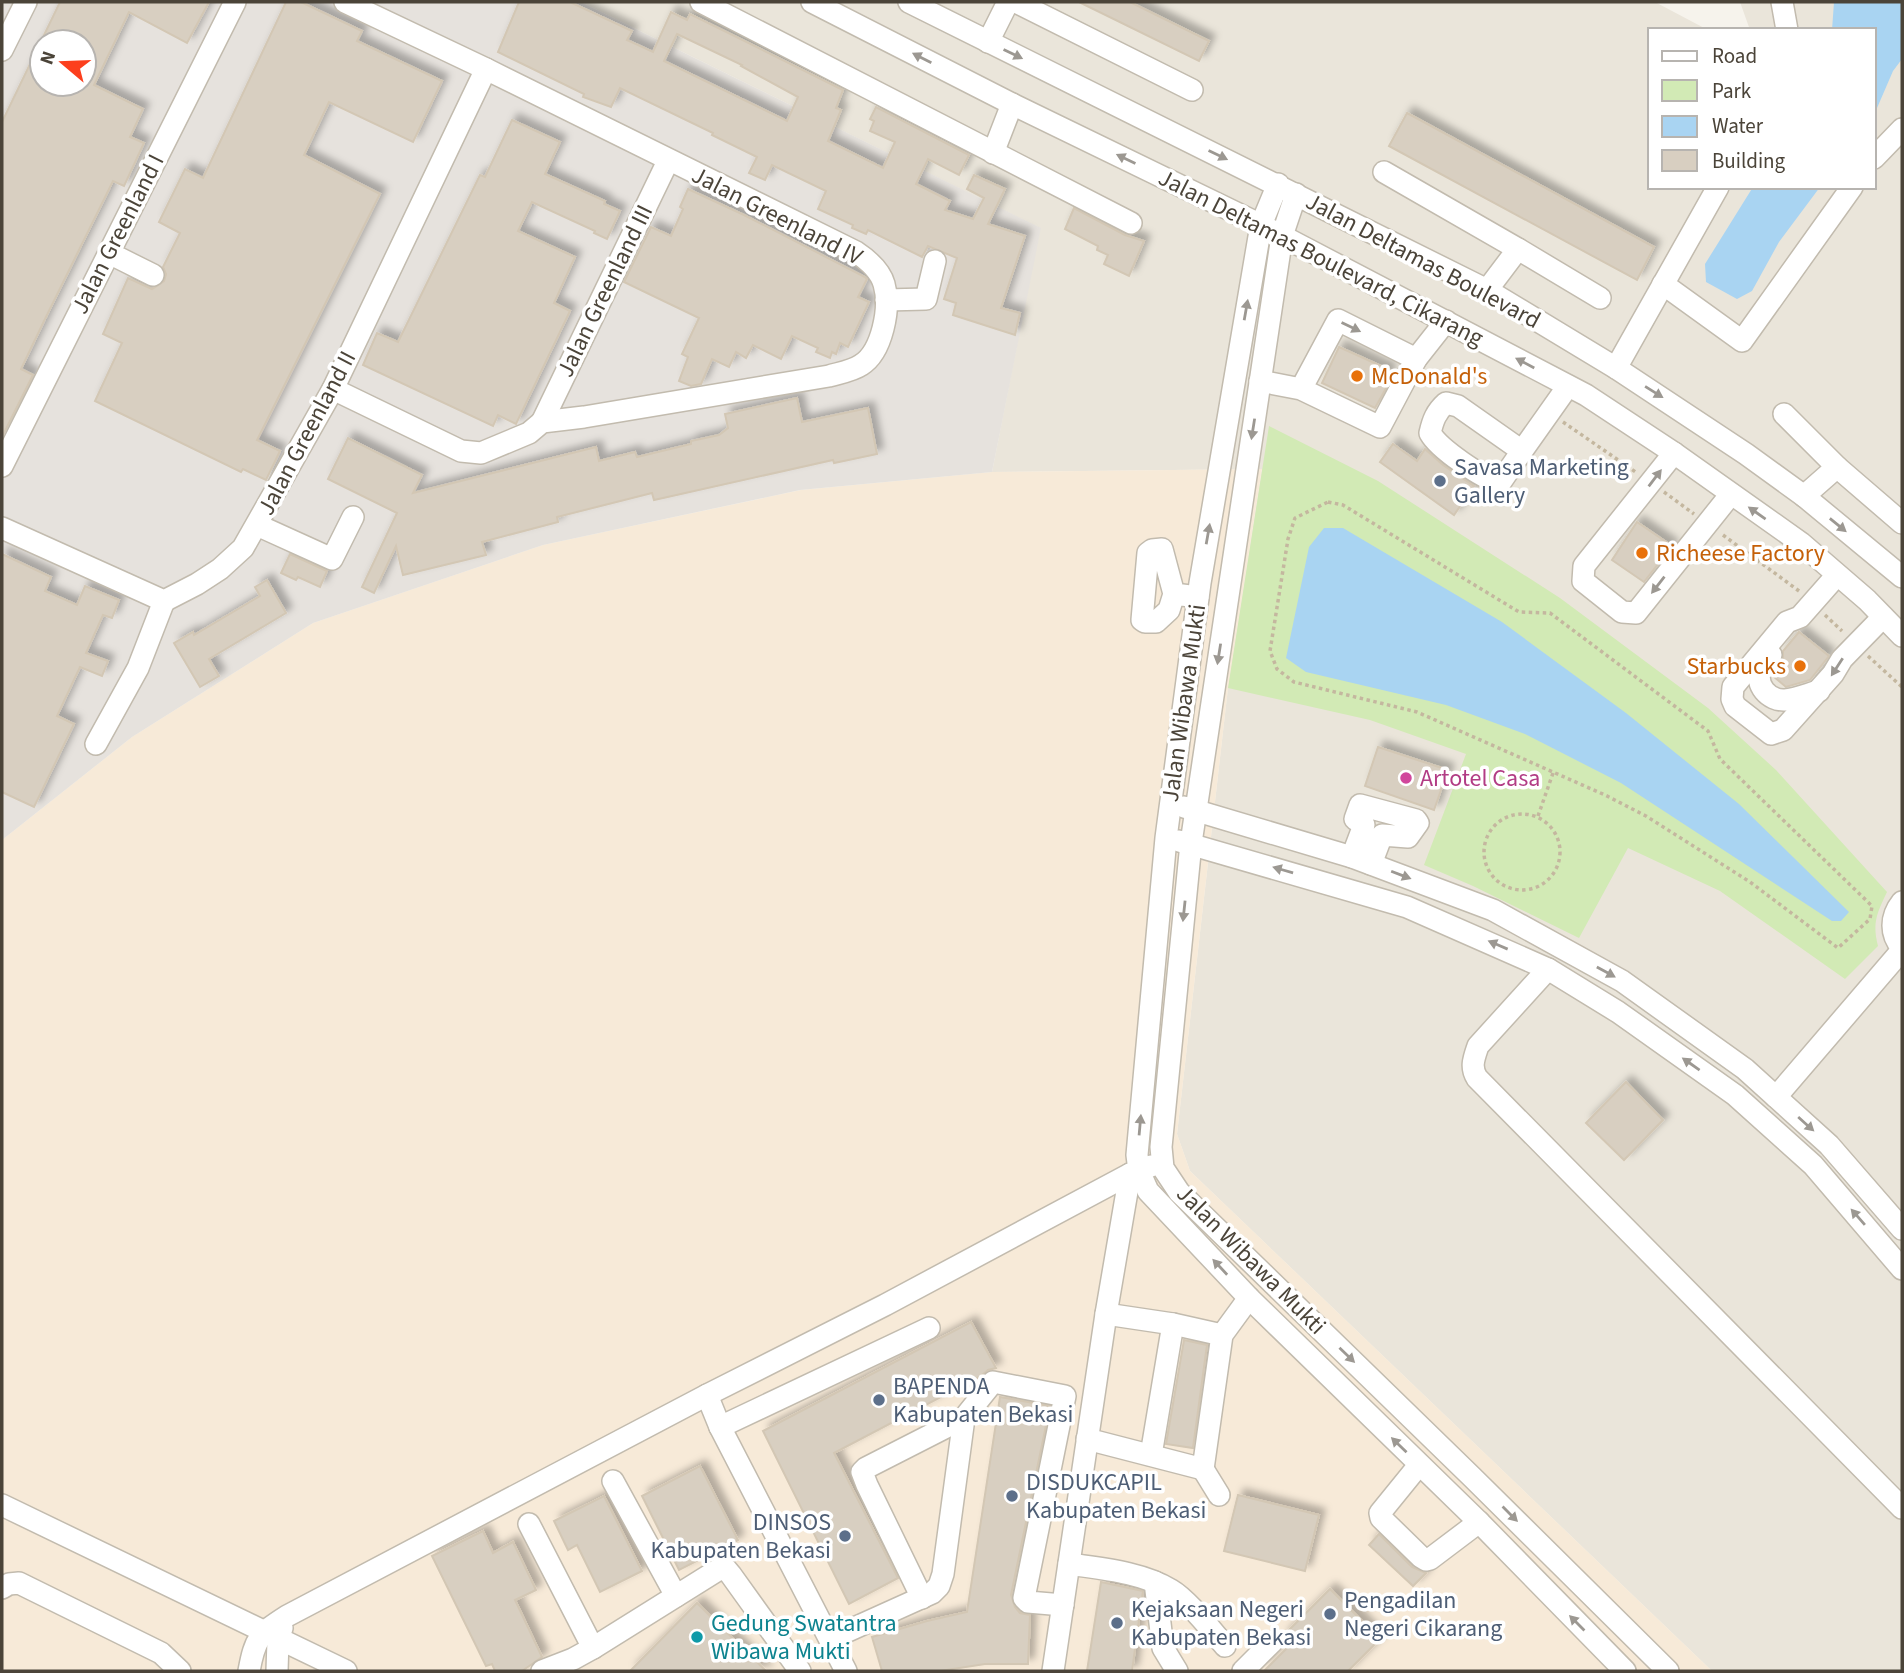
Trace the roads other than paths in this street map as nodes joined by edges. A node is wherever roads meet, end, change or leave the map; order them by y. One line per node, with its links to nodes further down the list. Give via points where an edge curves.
1 (26, 2): 12 (street)
2 (235, 2): 28 (street, Jalan Greenland I)
3 (345, 2): 13 (street, Jalan Greenland IV)
4 (701, 2): 17 (street)
5 (811, 2): 15 (street, Jalan Deltamas Boulevard, Cikarang, one-way to 5)
6 (909, 2): 11 (street, Jalan Deltamas Boulevard)
7 (1008, 2): 11 (street)
8 (1016, 2): 14 (street)
9 (1782, 2): 10 (street)
10 (1787, 28)
11 (988, 42): 21 (street, Jalan Deltamas Boulevard, one-way to 21)
12 (2, 50)
13 (486, 69): 19 (street, Jalan Greenland IV); 41 (street, Jalan Greenland II)
14 (1192, 90)
15 (1012, 104): 17 (street); 25 (street, Jalan Deltamas Boulevard, Cikarang, one-way to 15)
16 (1902, 129): 18 (street)
17 (993, 153): 24 (street)
18 (1876, 156)
19 (668, 161): 34 (street, Jalan Greenland IV, via 861,256 879,273); 43 (street, Jalan Greenland III)
20 (1384, 172): 27 (street)
21 (1287, 189): 25 (street, Jalan Wibawa Mukti); 26 (street, Jalan Wibawa Mukti); 32 (street, Jalan Deltamas Boulevard)
22 (1717, 189): 31 (street)
23 (1851, 189): 31 (street, via 1742,341)
24 (1131, 223)
25 (1261, 225): 26 (street, Jalan Deltamas Boulevard, Cikarang); 56 (street, Jalan Wibawa Mukti, one-way to 25)
26 (1282, 236): 35 (street, Jalan Deltamas Boulevard, Cikarang); 38 (street, Jalan Wibawa Mukti)
27 (1518, 249): 32 (street); 33 (street)
28 (109, 253): 30 (street); 45 (street, Jalan Greenland I)
29 (935, 261): 34 (street, via 926,299)
30 (153, 275)
31 (1663, 284): 37 (street)
32 (1487, 290): 37 (street, Jalan Deltamas Boulevard)
33 (1600, 298)
34 (886, 300): 43 (street, Jalan Greenland IV, via 881,339 858,367 829,376)
35 (1446, 321): 36 (street); 39 (street, Jalan Deltamas Boulevard, Cikarang, one-way to 35)
36 (1416, 359): 40 (street, via 1380,426); 40 (street, one-way to 36, via 1338,320)
37 (1616, 368): 48 (street, Jalan Deltamas Boulevard, one-way to 48)
38 (1261, 381): 40 (street); 55 (street, Jalan Wibawa Mukti, one-way to 55)
39 (1563, 383): 39 (street, via 1517,448 1549,413); 44 (street, Jalan Deltamas Boulevard, Cikarang)
40 (1301, 388)
41 (332, 389): 43 (street, Jalan Greenland IV, via 461,450 486,453); 51 (street, Jalan Greenland II)
42 (1784, 414): 46 (street)
43 (542, 422)
44 (1674, 453): 47 (street, Jalan Deltamas Boulevard, Cikarang); 47 (street, one-way to 44, via 1636,613 1622,612 1583,581 1584,566)
45 (2, 466)
46 (1837, 467): 48 (street); 50 (street)
47 (1731, 494): 53 (street, Jalan Deltamas Boulevard, Cikarang, one-way to 47, via 1801,543)
48 (1804, 496): 54 (street, Jalan Deltamas Boulevard, one-way to 54)
49 (353, 517): 51 (street, via 332,559)
50 (1902, 523)
51 (257, 525): 58 (street, Jalan Greenland II, via 243,548 220,569)
52 (2, 528): 58 (street)
53 (1837, 575): 59 (street); 60 (street, Jalan Deltamas Boulevard, Cikarang)
54 (1902, 577)
55 (1229, 588): 56 (street, Jalan Wibawa Mukti); 65 (street, Jalan Wibawa Mukti, one-way to 65)
56 (1199, 590): 57 (street); 64 (street, Jalan Wibawa Mukti)
57 (1174, 594)
58 (164, 601): 63 (street, via 138,668)
59 (1806, 610): 62 (street, via 1759,672 1759,682 1775,699); 62 (street, via 1787,622 1734,687 1732,699 1771,734 1783,730)
60 (1883, 617): 61 (street, Jalan Deltamas Boulevard, Cikarang); 62 (street, one-way to 62, via 1842,659)
61 (1902, 636)
62 (1819, 691)
63 (96, 744)
64 (1170, 803): 65 (street); 66 (street, Jalan Wibawa Mukti)
65 (1196, 810): 67 (street, Jalan Wibawa Mukti); 71 (street, one-way to 71, via 1362,861 1493,910 1622,981 1745,1069)
66 (1166, 838): 67 (street); 75 (street, Jalan Wibawa Mukti, one-way to 66)
67 (1191, 843): 70 (street, one-way to 67, via 1407,907); 73 (street, Jalan Wibawa Mukti, one-way to 73)
68 (1902, 902): 69 (street, via 1894,915 1893,933)
69 (1902, 949): 71 (street)
70 (1548, 969): 74 (street, one-way to 70, via 1735,1095); 93 (street, via 1478,1046 1473,1070 1478,1078)
71 (1776, 1097): 72 (street, one-way to 72)
72 (1829, 1145): 74 (street); 76 (street)
73 (1162, 1162): 75 (street); 119 (street, Jalan Wibawa Mukti, one-way to 119, via 1179,1192)
74 (1813, 1165): 77 (street, one-way to 74)
75 (1134, 1173): 78 (street, Jalan Wibawa Mukti, one-way to 75); 79 (street); 83 (street)
76 (1902, 1228)
77 (1902, 1269)
78 (1249, 1298): 82 (street); 88 (street, Jalan Wibawa Mukti, one-way to 78)
79 (1105, 1314): 80 (street); 86 (street)
80 (1173, 1324): 82 (street); 87 (street)
81 (929, 1328): 85 (street)
82 (1222, 1335): 89 (street)
83 (707, 1395): 85 (street); 102 (street, via 287,1616)
84 (964, 1418): 100 (street, via 943,1574 939,1586); 100 (street, via 862,1472); 101 (street, via 991,1382 1064,1396 1024,1598)
85 (720, 1427): 103 (street)
86 (1087, 1439): 87 (street); 96 (street)
87 (1151, 1455): 89 (street)
88 (1419, 1465): 94 (street, Jalan Wibawa Mukti); 94 (street, via 1380,1516 1421,1557 1430,1559)
89 (1203, 1469): 91 (street)
90 (613, 1481): 99 (street)
91 (1219, 1495)
92 (2, 1505): 102 (street)
93 (1902, 1508)
94 (1479, 1522): 108 (street, Jalan Wibawa Mukti, one-way to 94)
95 (529, 1524): 106 (street)
96 (1069, 1564): 97 (street); 101 (street)
97 (1155, 1582): 105 (street, via 1173,1591); 117 (street, via 1163,1648)
98 (2, 1588): 109 (street, via 19,1583 161,1653)
99 (676, 1597): 106 (street); 114 (street, via 724,1568)
100 (922, 1598): 103 (street)
101 (1063, 1605): 116 (street)
102 (270, 1636): 110 (street, via 255,1646); 111 (street); 112 (street)
103 (830, 1639): 115 (street)
104 (1272, 1642): 118 (street)
105 (1225, 1646)
106 (593, 1648): 107 (street)
107 (578, 1665): 113 (street)
108 (1615, 1668)
109 (180, 1671)
110 (249, 1671)
111 (277, 1671)
112 (346, 1671)
113 (542, 1671)
114 (800, 1671)
115 (846, 1671)
116 (1053, 1671)
117 (1177, 1671)
118 (1243, 1671)
119 (1668, 1671)

